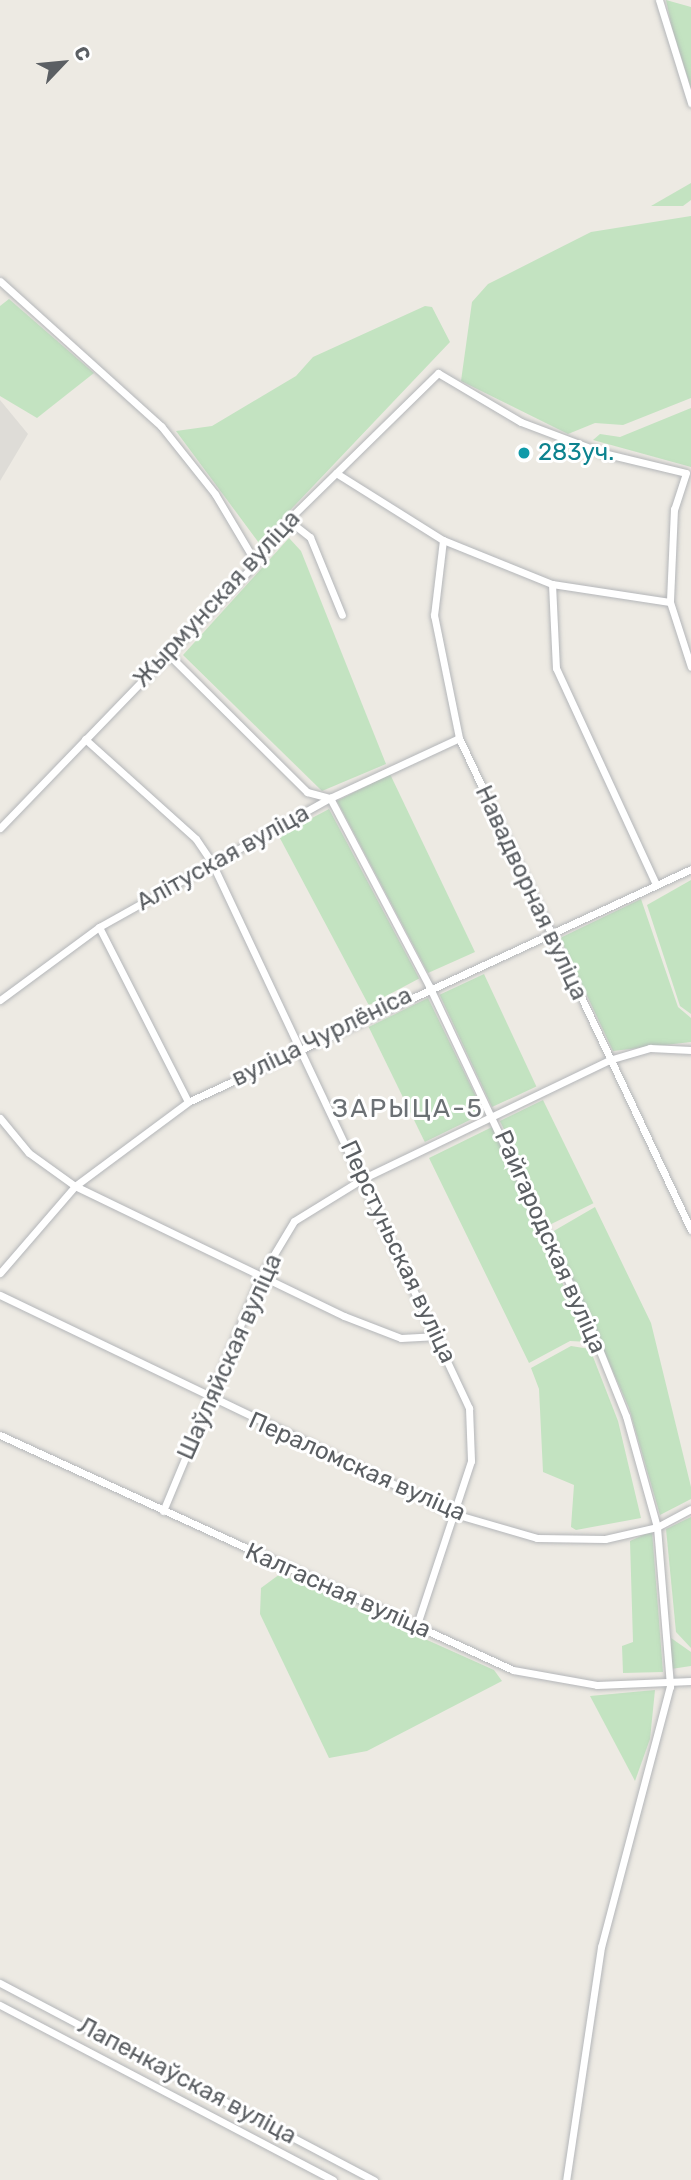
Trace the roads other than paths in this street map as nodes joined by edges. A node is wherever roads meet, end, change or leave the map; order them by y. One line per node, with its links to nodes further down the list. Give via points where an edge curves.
1 (659, 0): 2 (street)
2 (691, 103)
3 (0, 281): 7 (street, via 161,426 215,494)
4 (336, 472): 5 (street, Жырмунская вуліца); 6 (street); 9 (street, Жырмунская вуліца, via 438,373 521,422 603,453 686,473 674,509)
5 (288, 520): 7 (street, Жырмунская вуліца); 10 (street, via 310,537)
6 (443, 540): 8 (street); 13 (street, Навадворная вуліца, via 434,615)
7 (256, 563): 11 (street, Жырмунская вуліца)
8 (552, 584): 9 (street); 19 (street, via 556,668)
9 (670, 602): 12 (street)
10 (342, 615)
11 (168, 654): 14 (street, Жырмунская вуліца); 15 (street, via 307,792)
12 (691, 667)
13 (459, 738): 15 (street, Алітуская вуліца); 21 (street, Навадворная вуліца)
14 (85, 739): 16 (street, Жырмунская вуліца); 17 (street, Перстуньская вуліца, via 196,839)
15 (330, 798): 17 (street, Алітуская вуліца); 22 (street, Райгародская вуліца)
16 (0, 828)
17 (212, 863): 20 (street, Алітуская вуліца); 24 (street, Перстуньская вуліца)
18 (691, 869): 19 (street, вуліца Чурлёніса)
19 (656, 884): 21 (street, вуліца Чурлёніса)
20 (99, 927): 23 (street, Алітуская вуліца); 27 (street)
21 (548, 930): 22 (street, вуліца Чурлёніса); 26 (street, Навадворная вуліца)
22 (429, 986): 24 (street, вуліца Чурлёніса); 28 (street, Райгародская вуліца)
23 (0, 1000)
24 (303, 1047): 27 (street, вуліца Чурлёніса); 30 (street, Перстуньская вуліца)
25 (691, 1050): 26 (street, Шаўляйская вуліца, via 650,1048)
26 (609, 1060): 28 (street, Шаўляйская вуліца); 32 (street, Навадворная вуліца)
27 (188, 1102): 31 (street, вуліца Чурлёніса)
28 (492, 1117): 30 (street, Шаўляйская вуліца); 42 (street, Райгародская вуліца, via 626,1416)
29 (0, 1118): 31 (street, via 29,1153)
30 (364, 1178): 34 (street, Шаўляйская вуліца, via 293,1221); 36 (street, Перстуньская вуліца)
31 (75, 1186): 33 (street, вуліца Чурлёніса); 34 (street)
32 (691, 1230)
33 (0, 1273)
34 (261, 1276): 36 (street, via 401,1338); 37 (street, Шаўляйская вуліца)
35 (0, 1294): 37 (street, Пераломская вуліца)
36 (438, 1336): 41 (street, Перстуньская вуліца, via 469,1408 471,1461)
37 (209, 1400): 40 (street, Шаўляйская вуліца); 41 (street, Пераломская вуліца)
38 (0, 1436): 40 (street, Калгасная вуліца)
39 (691, 1509): 42 (street, Пераломская вуліца)
40 (163, 1511): 43 (street, Калгасная вуліца)
41 (458, 1515): 42 (street, Пераломская вуліца, via 537,1538 605,1539); 43 (street, Перстуньская вуліца)
42 (657, 1527): 45 (street, Райгародская вуліца)
43 (416, 1627): 45 (street, Калгасная вуліца, via 513,1670 597,1685)
44 (691, 1681): 45 (street, Калгасная вуліца)
45 (670, 1686): 50 (street, Райгародская вуліца, via 601,1947)
46 (0, 1983): 49 (street, Лапенкаўская вуліца)
47 (0, 2005): 48 (street, Лапенкаўская вуліца)
48 (333, 2180)
49 (374, 2180)
50 (566, 2180)

